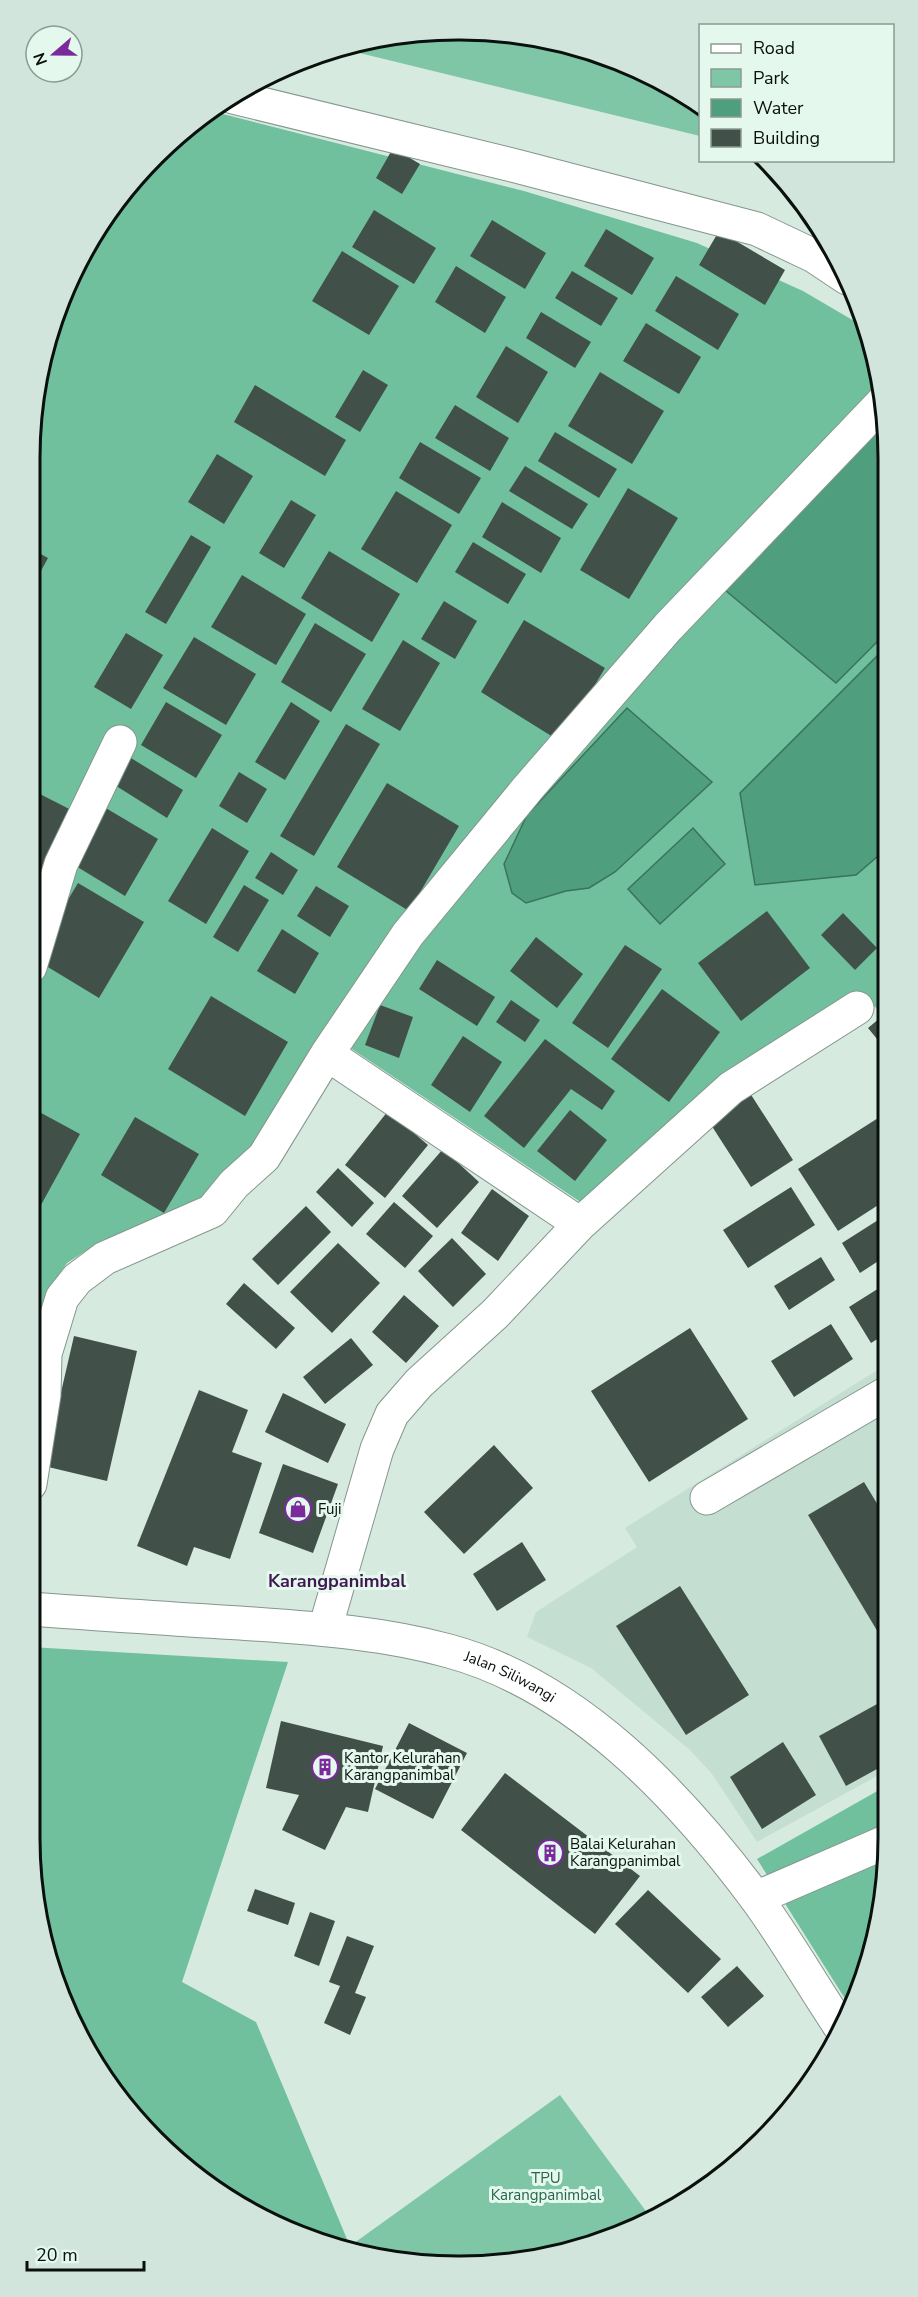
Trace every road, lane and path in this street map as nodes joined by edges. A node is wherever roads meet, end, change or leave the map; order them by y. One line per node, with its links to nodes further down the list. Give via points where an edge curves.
1 (245, 100): 2 (main road, via 757,229)
2 (830, 267)
3 (875, 411): 7 (main road, via 668,627 528,788 408,933)
4 (120, 742): 5 (main road, via 61,864)
5 (40, 925)
6 (857, 1008): 8 (main road, via 731,1088)
7 (327, 1054): 8 (main road); 9 (main road, via 264,1157 212,1211 105,1258 77,1279 62,1298)
8 (580, 1224): 15 (main road, via 392,1414 377,1449)
9 (40, 1340)
10 (40, 1364): 12 (main road, via 45,1395)
11 (878, 1398): 13 (main road)
12 (40, 1425)
13 (707, 1498)
14 (40, 1610): 15 (main road, Jalan Siliwangi)
15 (325, 1629): 17 (main road, Jalan Siliwangi, via 449,1651 548,1694 602,1732 663,1787)
16 (878, 1845): 17 (main road)
17 (756, 1898): 18 (main road, Jalan Siliwangi)
18 (836, 2020)

